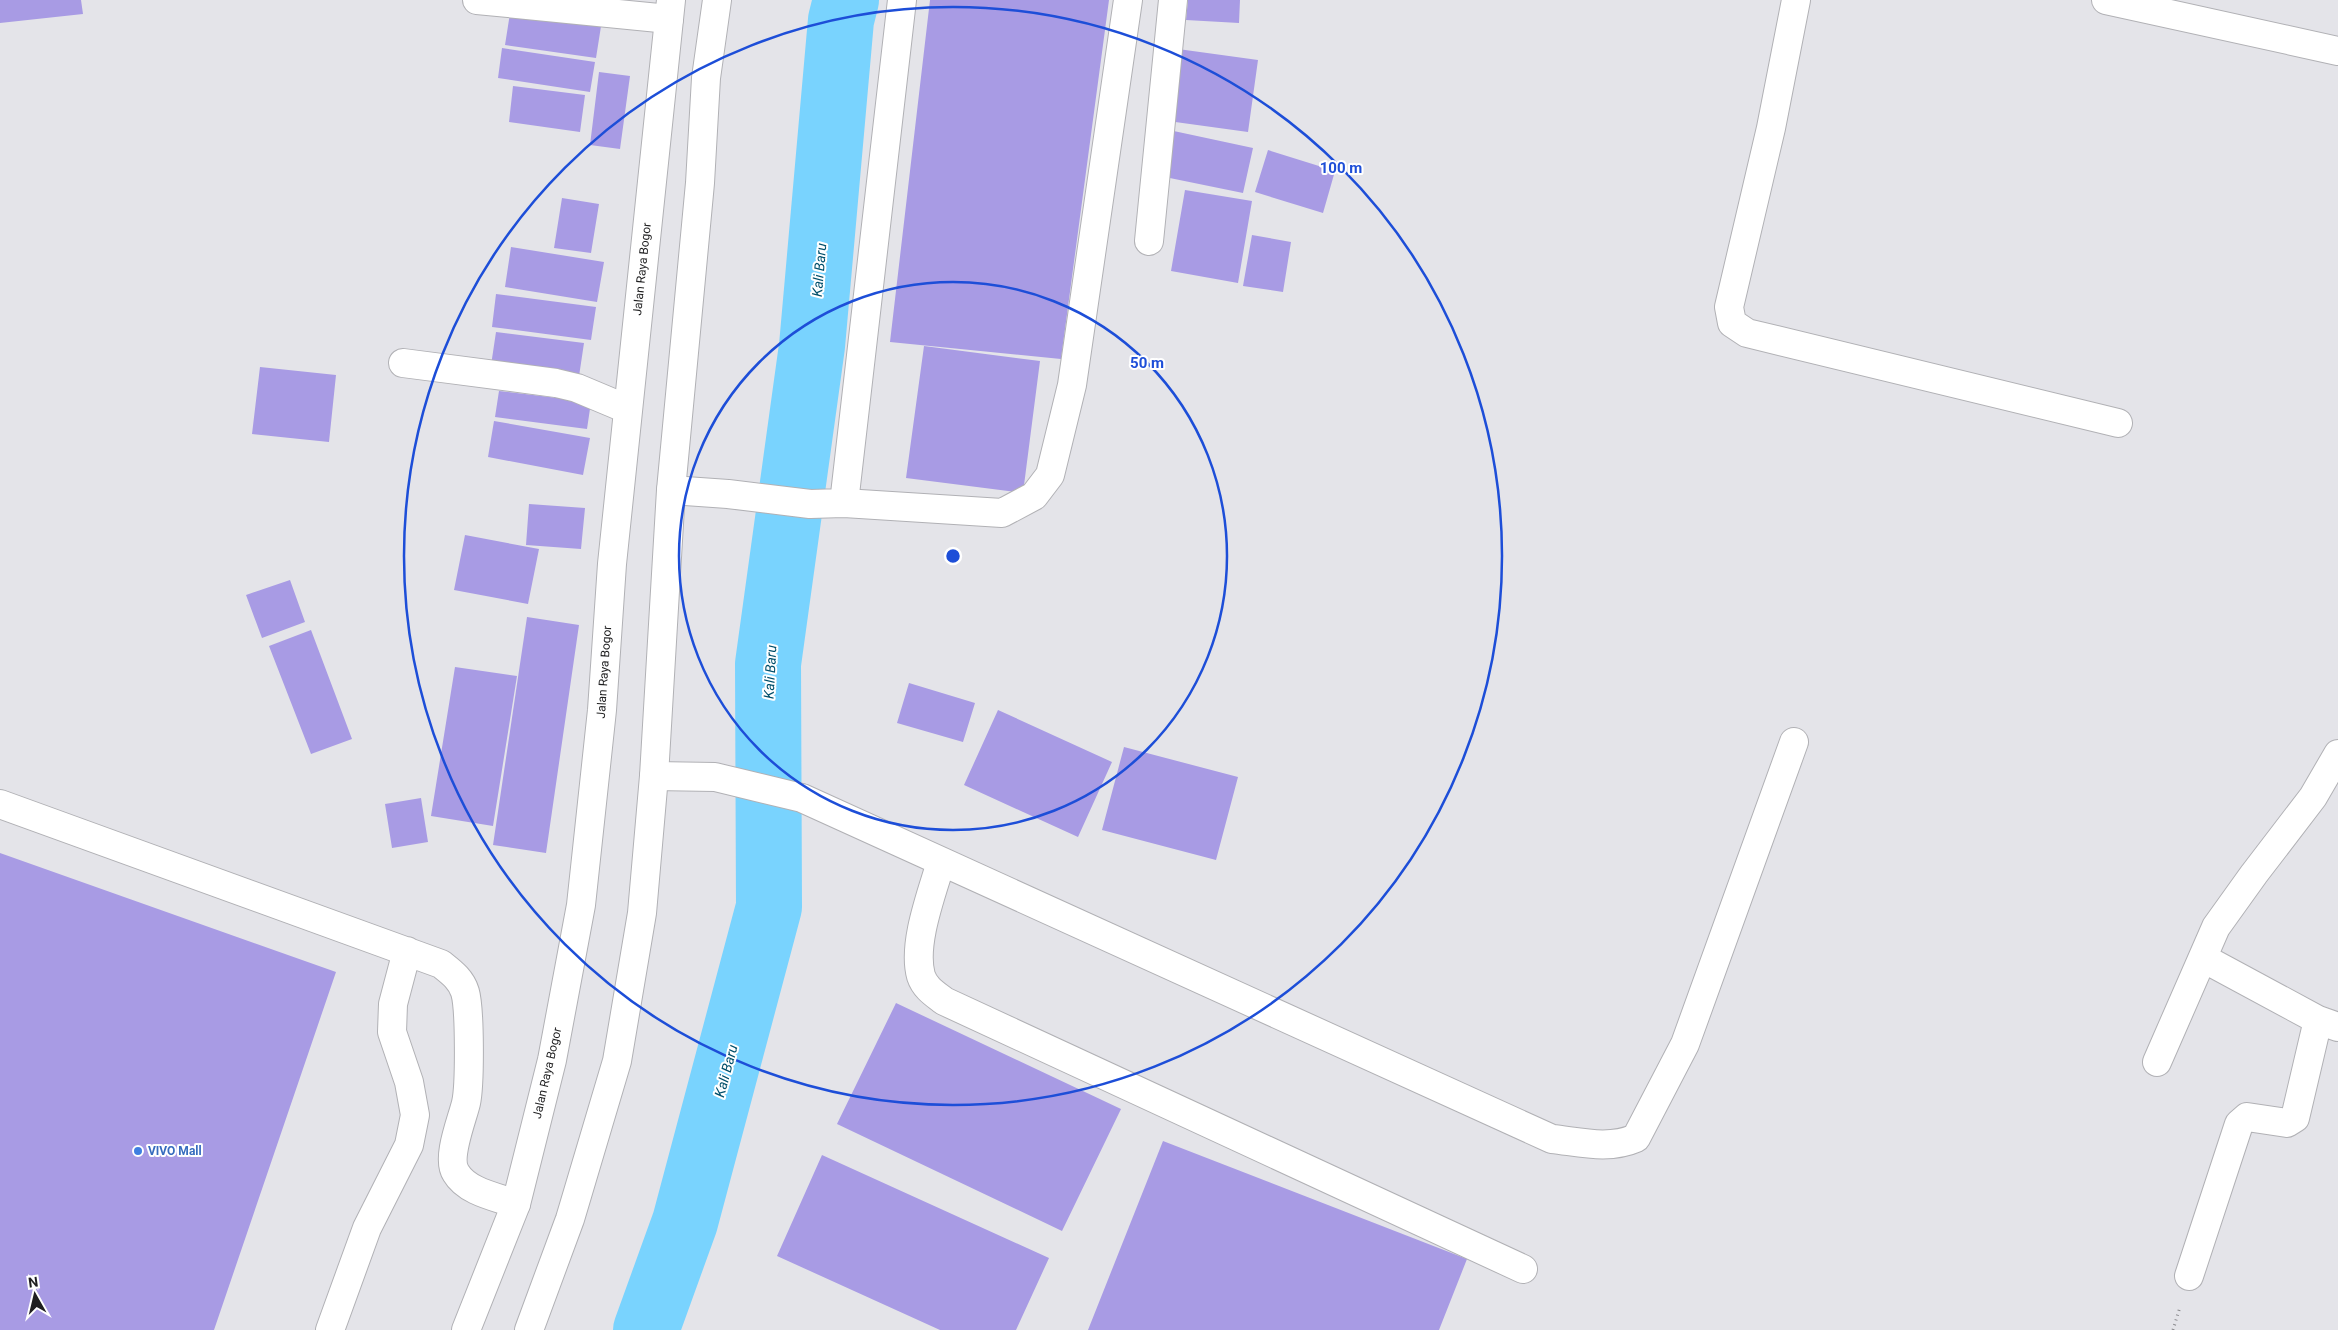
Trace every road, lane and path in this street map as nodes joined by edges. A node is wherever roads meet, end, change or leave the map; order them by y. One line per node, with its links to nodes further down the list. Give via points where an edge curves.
1 (477, 0): 8 (main road)
2 (717, 0): 14 (main road, via 706,78 700,183)
3 (902, 0): 15 (main road)
4 (1128, 0): 15 (main road, via 1072,385 1050,474 1034,496 1002,512)
5 (1173, 0): 10 (main road)
6 (1796, 0): 13 (main road, via 1771,128 1729,307 1732,323 1747,333)
7 (2106, 0): 9 (main road)
8 (670, 10): 12 (main road, Jalan Raya Bogor)
9 (2338, 51)
10 (1149, 240)
11 (403, 363): 12 (main road, via 556,383 577,388)
12 (627, 409): 25 (main road, Jalan Raya Bogor, via 602,710 581,905 552,1060)
13 (2118, 423)
14 (671, 490): 15 (main road, via 810,504); 18 (main road)
15 (844, 504)
16 (1794, 742): 20 (main road, via 1685,1044 1643,1127 1636,1138 1623,1144 1552,1139)
17 (2338, 754): 22 (main road, via 2313,797 2227,910)
18 (654, 776): 20 (main road, via 715,777 802,798); 30 (main road, via 642,912 617,1062 570,1219)
19 (0, 804): 21 (main road)
20 (941, 862): 26 (main road, via 920,941 921,977 928,990 944,1001)
21 (407, 951): 25 (main road, via 441,964 459,980 466,994 466,1100 452,1156 455,1172 469,1186); 28 (main road, via 393,1004 392,1032 409,1082 415,1115 410,1144 367,1228)
22 (2203, 958): 23 (main road); 24 (main road)
23 (2328, 1023): 27 (main road, via 2295,1118 2288,1123 2247,1117 2239,1124)
24 (2157, 1062)
25 (516, 1204): 29 (main road, Jalan Raya Bogor)
26 (1523, 1269)
27 (2190, 1276)
28 (330, 1330)
29 (466, 1330)
30 (529, 1330)

